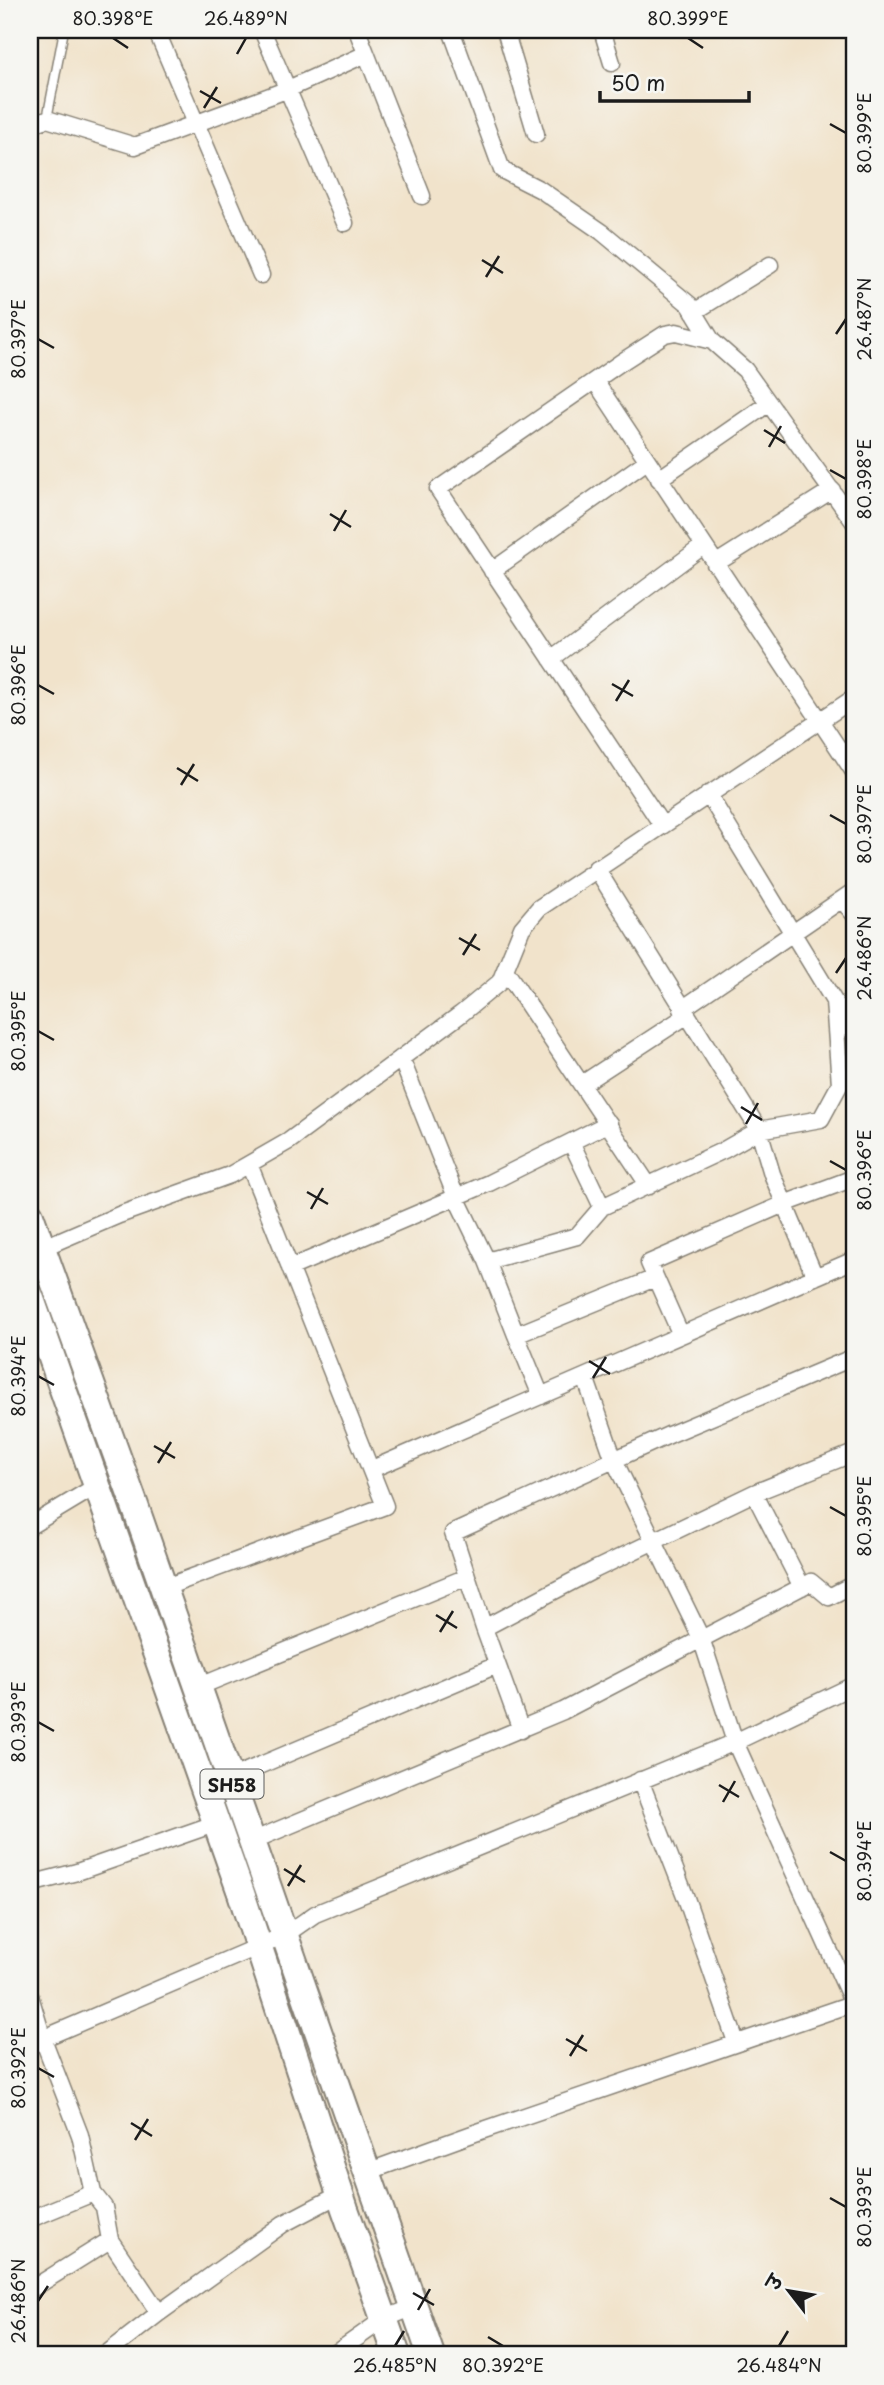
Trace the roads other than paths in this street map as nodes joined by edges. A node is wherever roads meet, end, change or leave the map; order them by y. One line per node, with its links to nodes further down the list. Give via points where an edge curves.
1 (64, 30): 11 (lane)
2 (156, 30): 13 (street)
3 (262, 30): 10 (street)
4 (357, 30): 8 (street)
5 (451, 30): 19 (street, via 502,170 541,190 602,232)
6 (505, 30): 14 (street)
7 (601, 30): 9 (street)
8 (366, 54): 10 (street); 15 (street)
9 (612, 63)
10 (286, 90): 13 (street); 16 (street)
11 (47, 119): 12 (street); 13 (street, via 135,146)
12 (30, 125)
13 (196, 125): 18 (street)
14 (536, 134)
15 (422, 196)
16 (345, 223)
17 (769, 265): 19 (street)
18 (261, 275)
19 (694, 312): 20 (street)
20 (712, 341): 21 (street, via 676,332 665,334); 22 (street, via 745,370)
21 (595, 381): 23 (street); 29 (street, via 438,489)
22 (769, 403): 24 (street); 25 (street)
23 (647, 461): 24 (street); 29 (street)
24 (659, 479): 27 (street)
25 (832, 489): 26 (street); 28 (street)
26 (854, 522)
27 (703, 546): 28 (street); 30 (street)
28 (715, 564): 32 (street)
29 (492, 571): 30 (street)
30 (551, 659): 35 (street)
31 (854, 698): 32 (street)
32 (819, 721): 33 (street); 34 (street)
33 (854, 772)
34 (708, 794): 35 (street); 39 (street)
35 (662, 825): 36 (street)
36 (596, 868): 40 (street, via 538,908 522,928); 42 (street)
37 (848, 895): 38 (street); 39 (street)
38 (854, 914)
39 (793, 934): 41 (street); 42 (street)
40 (505, 970): 44 (street, via 500,982); 45 (street)
41 (834, 1002): 43 (street); 47 (street, via 840,1084 821,1119)
42 (684, 1013): 45 (street); 47 (street)
43 (854, 1034)
44 (401, 1058): 49 (street, via 289,1141); 52 (street)
45 (582, 1084): 46 (street)
46 (608, 1123): 48 (street); 51 (street)
47 (759, 1130): 51 (street); 53 (street)
48 (571, 1142): 52 (street); 54 (street)
49 (249, 1164): 56 (street); 59 (street)
50 (854, 1178): 53 (street)
51 (649, 1186): 54 (street)
52 (456, 1197): 58 (street); 59 (street)
53 (784, 1204): 60 (street); 61 (street, via 649,1263)
54 (602, 1207): 58 (street, via 577,1236)
55 (30, 1215): 56 (main road, SH58)
56 (42, 1248): 78 (main road, SH58)
57 (854, 1260): 60 (street)
58 (487, 1261): 63 (street)
59 (290, 1268): 70 (street)
60 (815, 1277): 64 (street)
61 (655, 1278): 63 (street); 64 (street)
62 (30, 1296): 71 (main road, SH58)
63 (516, 1335): 67 (street)
64 (681, 1335): 66 (street)
65 (854, 1357): 69 (street)
66 (585, 1377): 67 (street); 69 (street)
67 (541, 1396): 70 (street)
68 (854, 1453): 72 (street)
69 (614, 1460): 74 (street); 75 (street, via 453,1533)
70 (372, 1469): 78 (street, via 385,1506)
71 (97, 1485): 73 (street); 88 (main road, SH58)
72 (754, 1493): 74 (street); 77 (street)
73 (30, 1526)
74 (654, 1542): 79 (street); 80 (street)
75 (467, 1577): 79 (street); 83 (street)
76 (854, 1584): 77 (street, via 829,1597 811,1582)
77 (802, 1587): 80 (street)
78 (163, 1588): 83 (main road, SH58)
79 (484, 1628): 81 (street)
80 (701, 1639): 84 (street); 85 (street)
81 (497, 1665): 84 (street); 86 (street)
82 (854, 1685): 85 (street)
83 (198, 1687): 86 (main road, SH58)
84 (521, 1730): 89 (street)
85 (735, 1742): 87 (street); 94 (street)
86 (230, 1778): 89 (main road, SH58)
87 (640, 1780): 91 (street, via 315,1914); 96 (street)
88 (217, 1823): 90 (street); 92 (main road, SH58)
89 (252, 1841): 91 (main road, SH58)
90 (30, 1884)
91 (285, 1935): 92 (street); 97 (main road, SH58)
92 (259, 1945): 95 (street); 99 (main road, SH58)
93 (30, 1996): 95 (street)
94 (854, 2003): 96 (street)
95 (36, 2042): 98 (street, via 80,2135)
96 (736, 2042): 97 (street)
97 (367, 2172): 103 (main road, SH58)
98 (93, 2193): 100 (street); 101 (street, via 104,2207)
99 (340, 2194): 104 (street, via 283,2224); 105 (main road, SH58)
100 (30, 2219)
101 (110, 2240): 102 (street); 104 (street)
102 (30, 2290)
103 (414, 2307): 105 (street); 109 (main road, SH58)
104 (159, 2313): 106 (street)
105 (384, 2319): 107 (street); 108 (main road, SH58)
106 (105, 2355)
107 (333, 2355)
108 (397, 2355)
109 (431, 2355)

